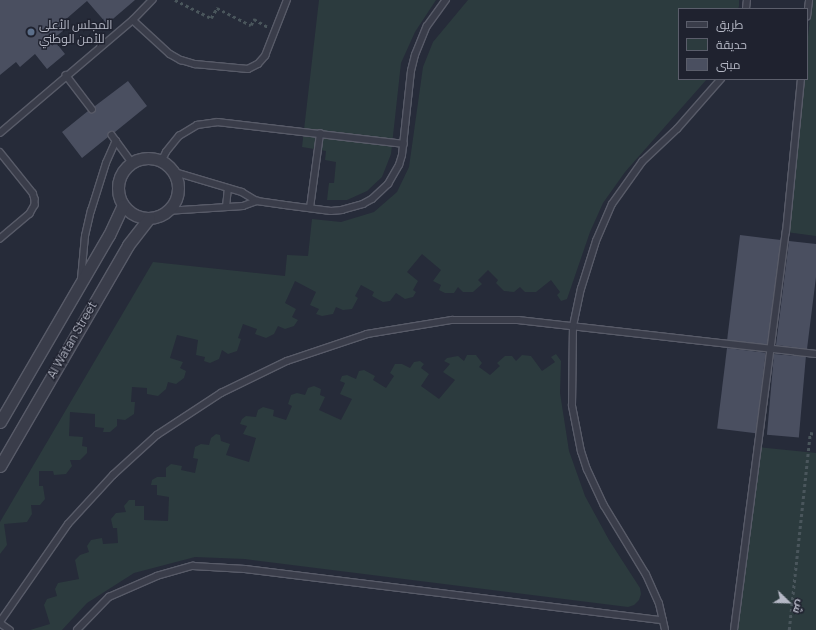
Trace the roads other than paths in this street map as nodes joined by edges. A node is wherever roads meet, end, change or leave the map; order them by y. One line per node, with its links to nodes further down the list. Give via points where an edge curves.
1 (152, 0): 4 (lane)
2 (287, 0): 4 (lane, via 264,56 258,64 248,69 195,64 181,60 170,54)
3 (446, 0): 13 (lane, via 427,26 415,55 411,71)
4 (133, 20): 5 (lane)
5 (66, 75): 8 (lane); 9 (lane)
6 (720, 80): 27 (lane, via 678,129 642,162 612,204 594,248)
7 (801, 80): 28 (lane, via 786,232)
8 (92, 109)
9 (0, 133)
10 (320, 134): 13 (lane); 15 (lane, via 228,122 207,123 197,125 179,136); 22 (lane)
11 (112, 135): 12 (lane)
12 (116, 141): 16 (lane); 26 (lane, via 91,211 85,236)
13 (404, 144): 22 (lane, via 394,175 372,199 342,210)
14 (0, 152): 25 (lane, via 33,193 35,205 30,214)
15 (161, 162): 16 (street, via 150,158); 17 (street)
16 (132, 163): 20 (street, via 123,171 118,182 118,194)
17 (172, 170): 18 (lane); 23 (street, via 177,182 176,195)
18 (228, 188): 19 (lane); 21 (lane)
19 (257, 201): 21 (lane, via 243,206); 22 (lane)
20 (123, 205): 24 (street, via 137,216); 26 (street, Al Watan Street)
21 (226, 207): 23 (lane)
22 (310, 208)
23 (166, 211): 24 (street)
24 (149, 218): 31 (street, Al Watan Street, via 128,245)
25 (0, 239)
26 (80, 286): 30 (street, Al Watan Street)
27 (573, 326): 28 (lane); 32 (lane, via 572,406 581,452 595,489 646,575); 33 (lane, via 518,320 452,320 367,334 287,361 221,393 157,435 113,475 68,524)
28 (770, 349): 29 (lane); 37 (lane)
29 (816, 354)
30 (0, 422)
31 (0, 466)
32 (663, 620): 35 (lane, via 245,569 193,566 157,576 109,597); 36 (lane)
33 (0, 623): 34 (lane)
34 (10, 630)
35 (77, 630)
36 (665, 630)
37 (734, 630)

